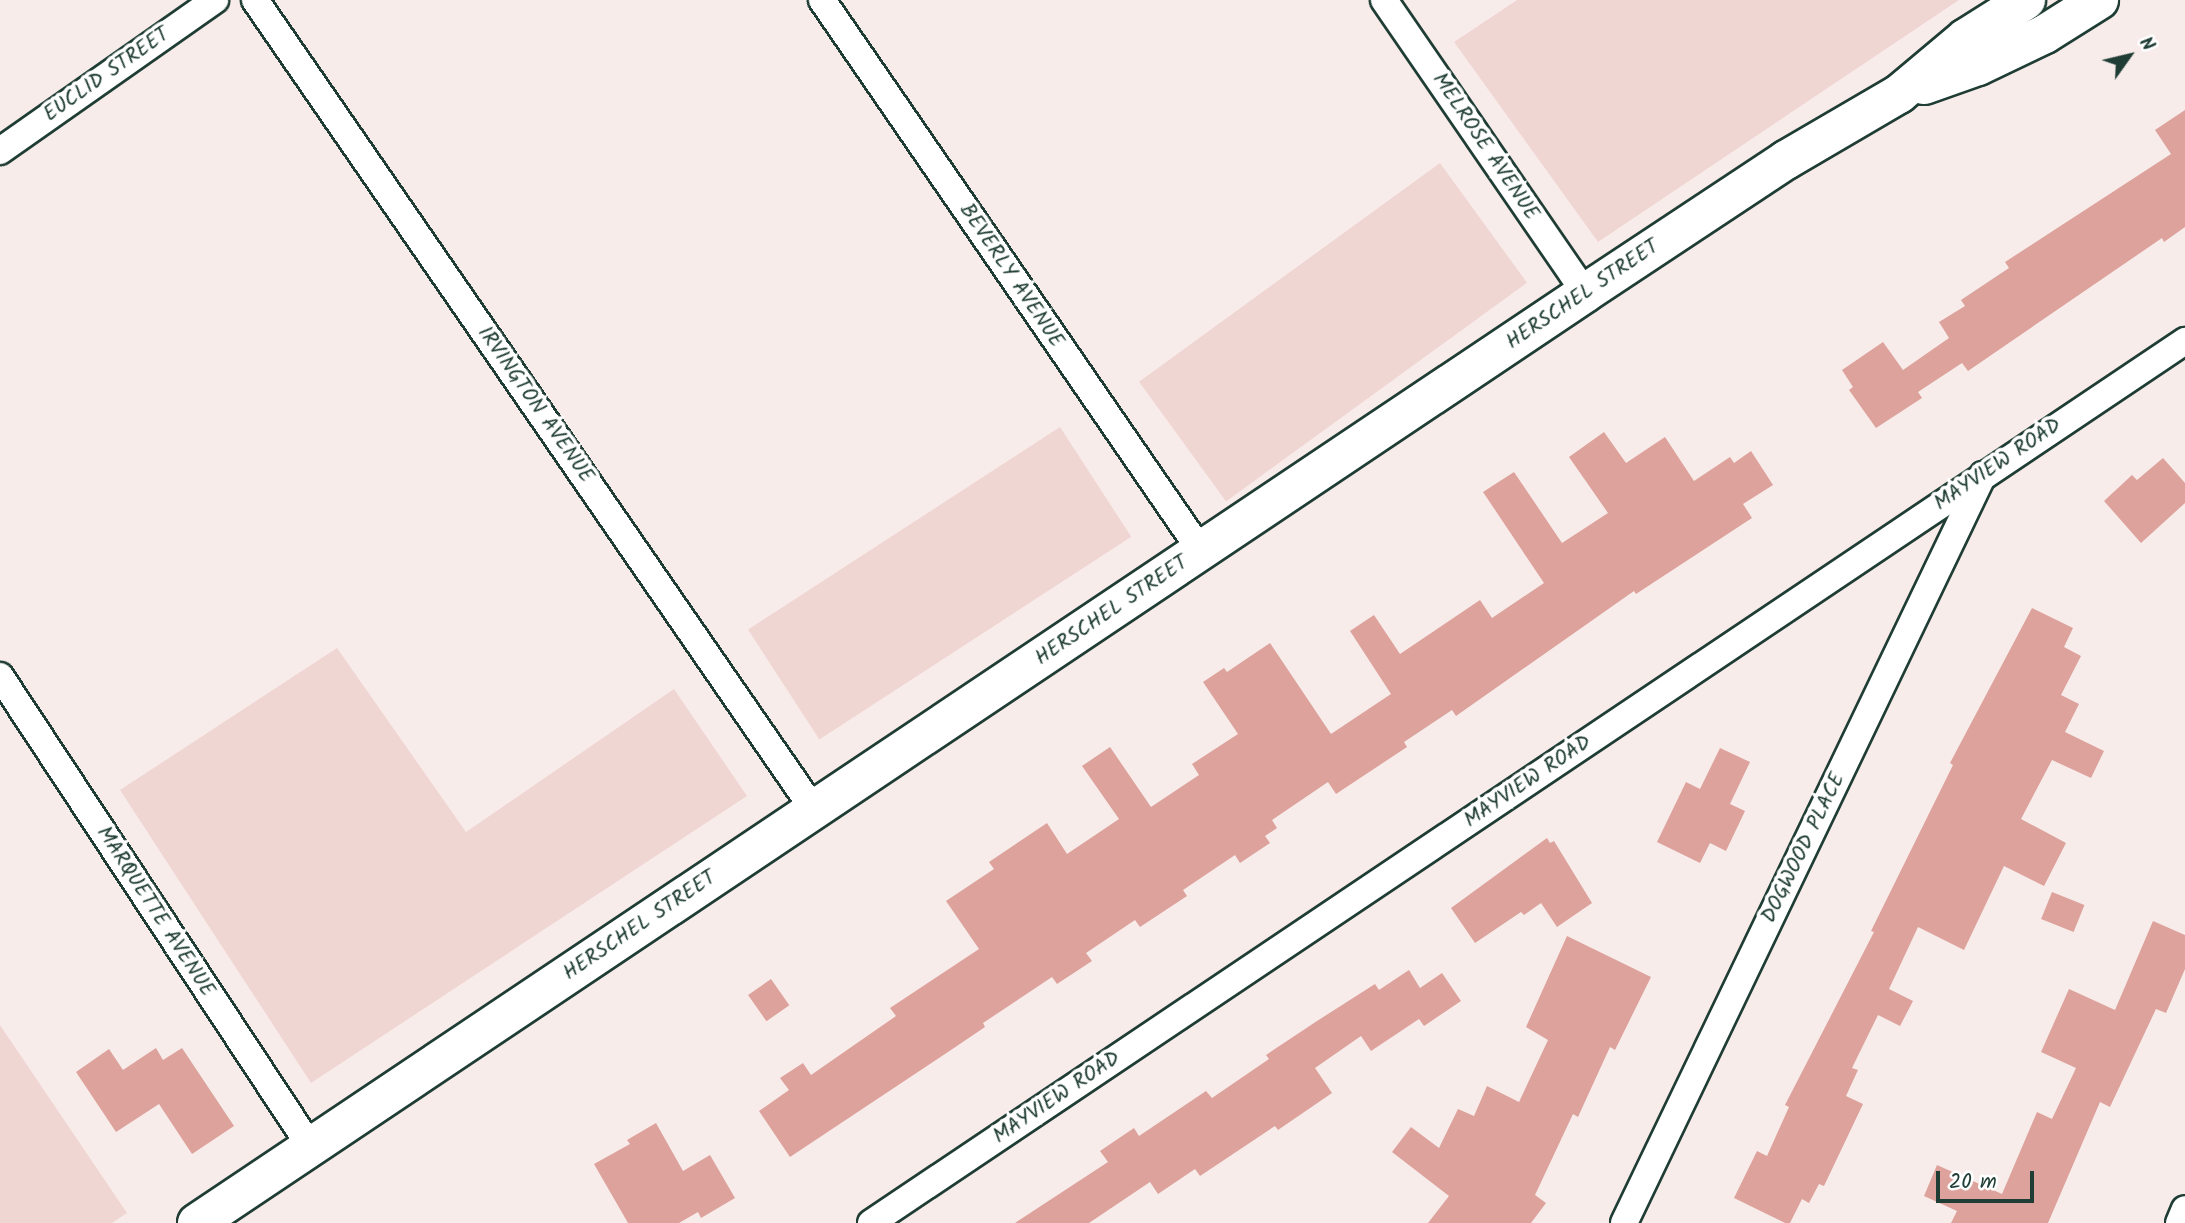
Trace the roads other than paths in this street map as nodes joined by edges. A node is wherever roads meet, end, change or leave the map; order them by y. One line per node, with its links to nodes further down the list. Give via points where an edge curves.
1 (215, 0): 8 (street, EUCLID STREET)
2 (255, 0): 14 (street, IRVINGTON AVENUE)
3 (822, 0): 12 (street, BEVERLY AVENUE)
4 (1384, 0): 9 (street, MELROSE AVENUE)
5 (2026, 0): 7 (main road, HERSCHEL STREET, via 1966,38)
6 (2099, 0): 7 (main road, via 2045,34 1978,66)
7 (1899, 94): 9 (main road, HERSCHEL STREET, via 1786,160)
8 (0, 151)
9 (1585, 293): 12 (main road, HERSCHEL STREET)
10 (2185, 341): 11 (street, MAYVIEW ROAD)
11 (1984, 474): 17 (street, MAYVIEW ROAD); 19 (street, DOGWOOD PLACE)
12 (1201, 551): 14 (main road, HERSCHEL STREET)
13 (0, 676): 15 (street, MARQUETTE AVENUE)
14 (814, 810): 15 (main road, HERSCHEL STREET)
15 (310, 1146): 18 (main road, HERSCHEL STREET)
16 (2185, 1209): 20 (street)
17 (876, 1222)
18 (197, 1223)
19 (1624, 1223)
20 (2179, 1223)

